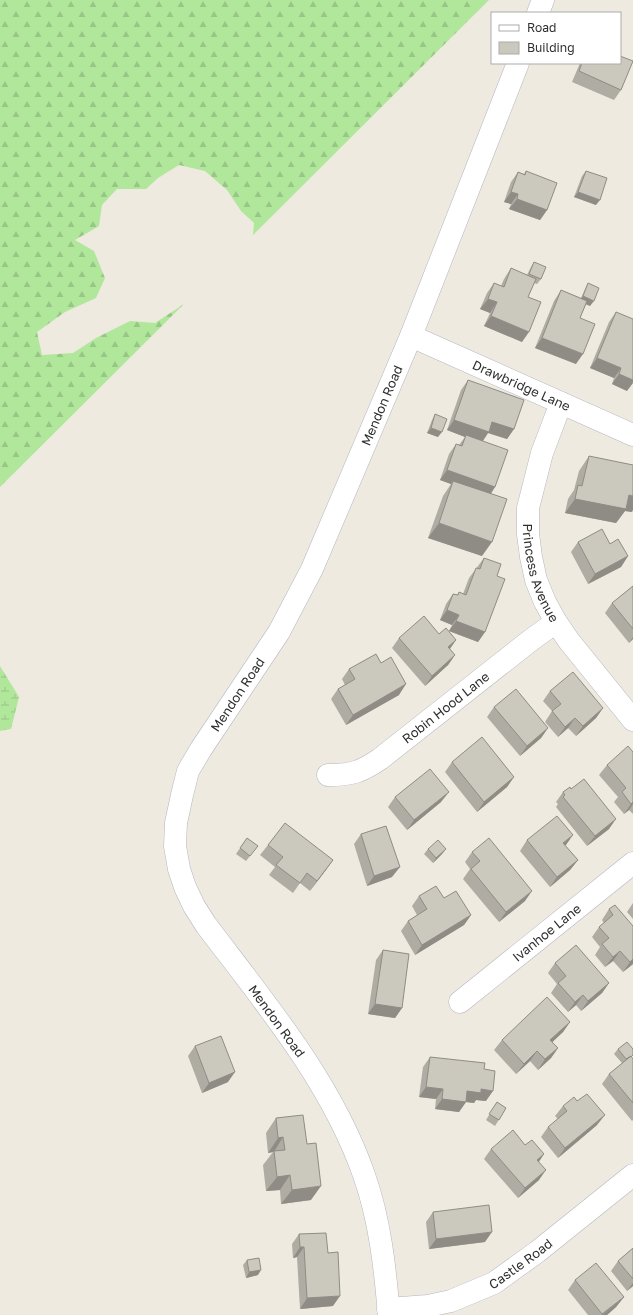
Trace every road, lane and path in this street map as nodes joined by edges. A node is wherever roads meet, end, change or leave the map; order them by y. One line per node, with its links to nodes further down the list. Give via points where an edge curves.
1 (543, 0): 2 (street)
2 (538, 12)
3 (518, 64): 4 (street, Mendon Road)
4 (411, 336): 5 (street, Drawbridge Lane); 13 (street, Mendon Road, via 296,602 188,771 176,823 175,846 181,875 194,906 292,1040 336,1110 353,1147 365,1176 380,1234)
5 (561, 403): 6 (street, Drawbridge Lane); 7 (street, Princess Avenue, via 542,453 528,508 528,534 536,580)
6 (633, 434)
7 (556, 622): 8 (street, Princess Avenue); 9 (street, Robin Hood Lane, via 365,770 346,775)
8 (633, 720)
9 (328, 775)
10 (633, 863): 11 (street, Ivanhoe Lane)
11 (460, 1002)
12 (633, 1175): 13 (street, Castle Road, via 494,1283 451,1301)
13 (389, 1312)

